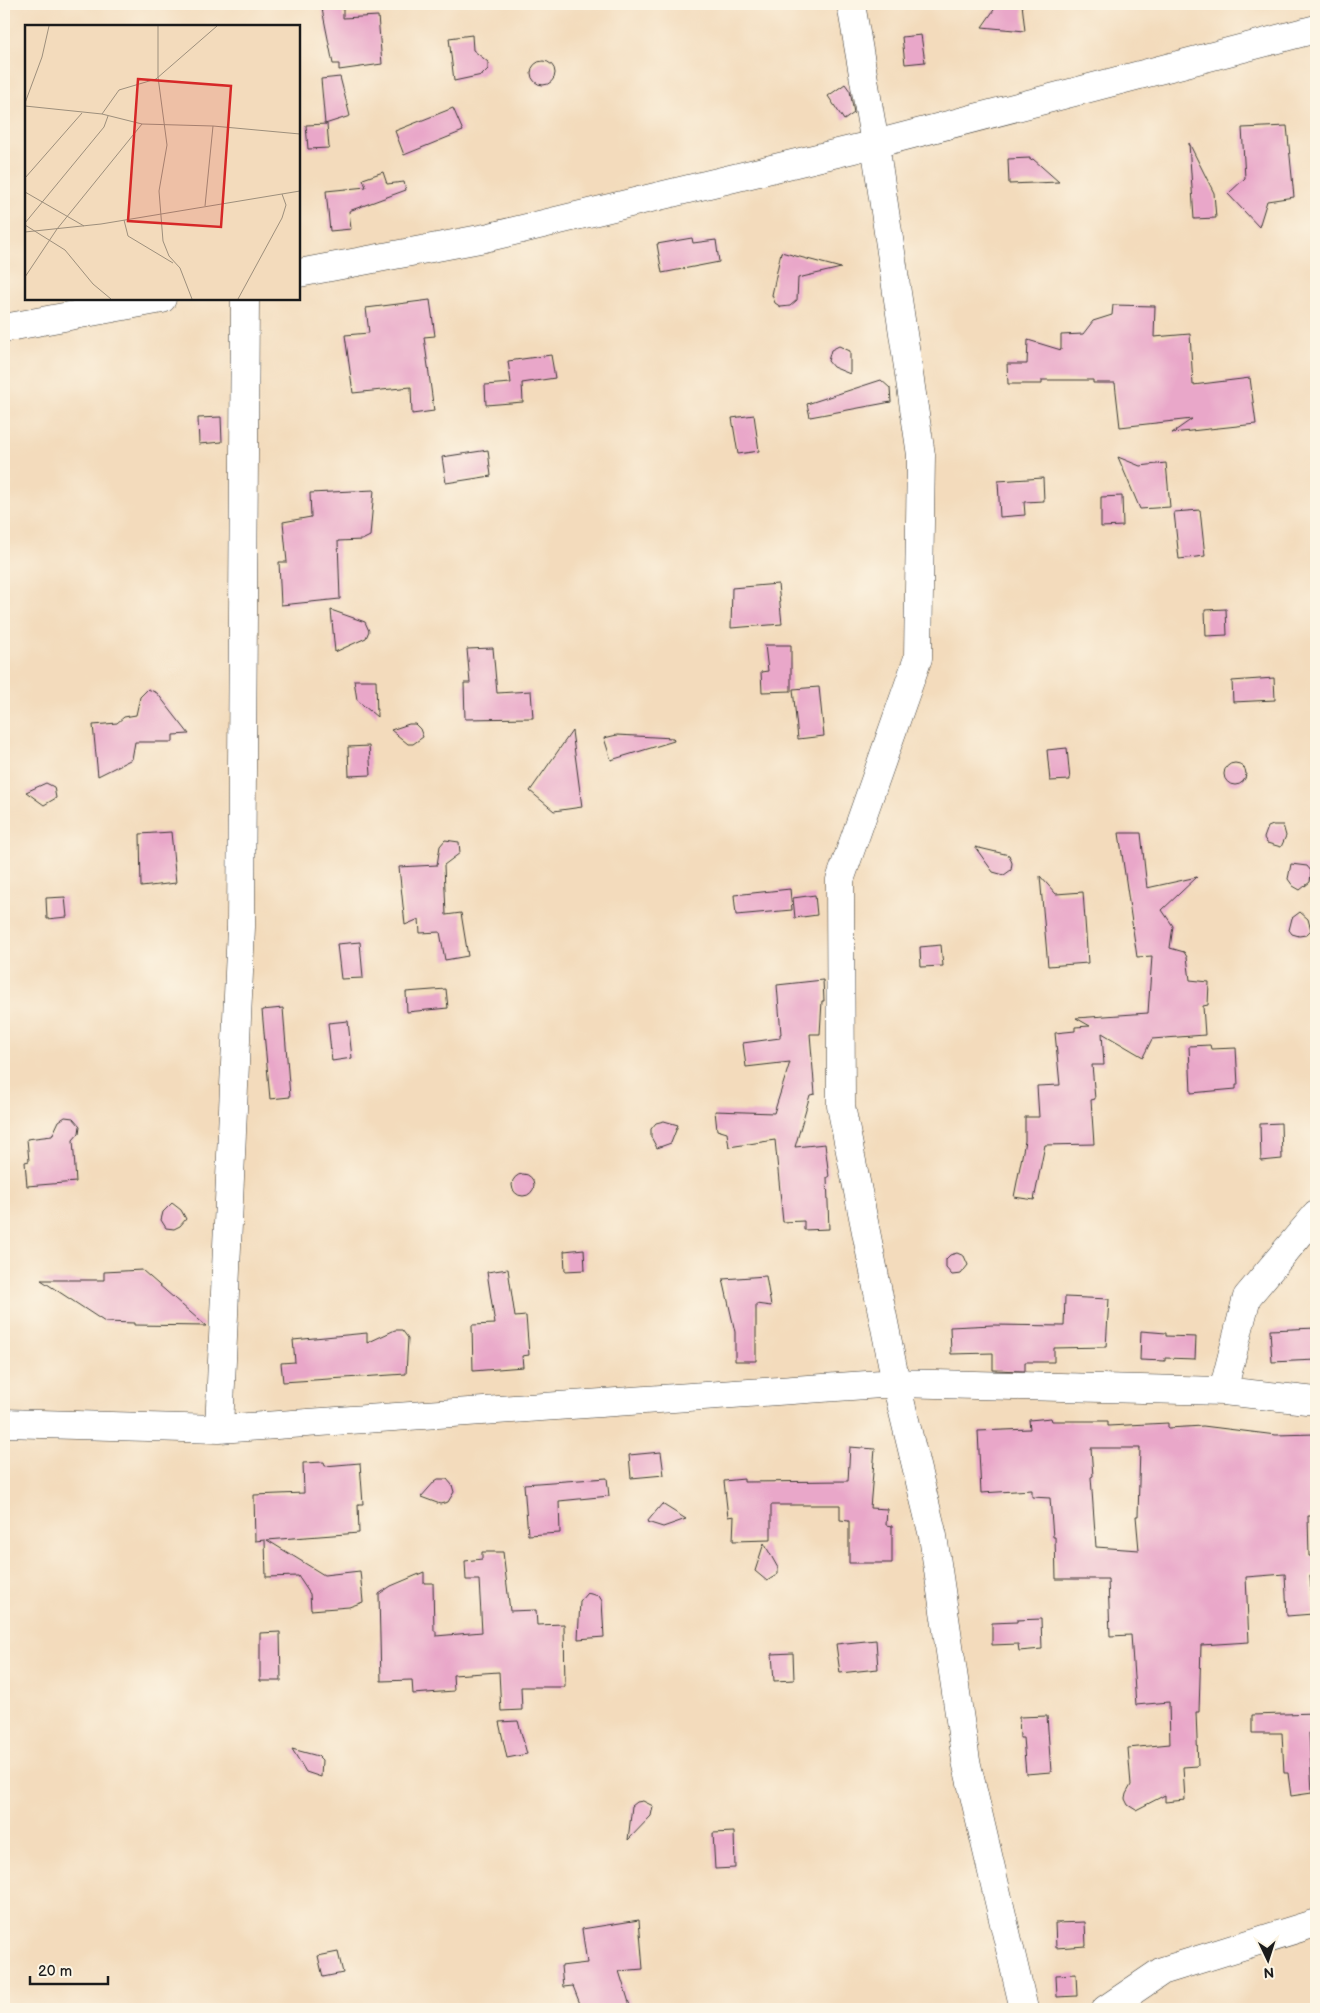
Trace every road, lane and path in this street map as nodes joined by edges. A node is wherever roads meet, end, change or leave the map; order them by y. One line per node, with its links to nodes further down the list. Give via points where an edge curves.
1 (851, 4): 3 (street)
2 (1316, 28): 3 (street)
3 (875, 144): 4 (street, via 485,238); 9 (street, via 921,455 918,658 840,880 841,1106)
4 (300, 273)
5 (157, 300): 7 (street)
6 (244, 300): 13 (street, via 241,927)
7 (4, 328)
8 (1316, 1215): 10 (street, via 1247,1297)
9 (896, 1383): 10 (street); 13 (street); 15 (street, via 933,1536 966,1760)
10 (1223, 1390): 11 (street)
11 (1316, 1401)
12 (4, 1423): 13 (street)
13 (219, 1429)
14 (1316, 1923): 16 (street, via 1162,1971)
15 (1024, 2009)
16 (1106, 2009)

